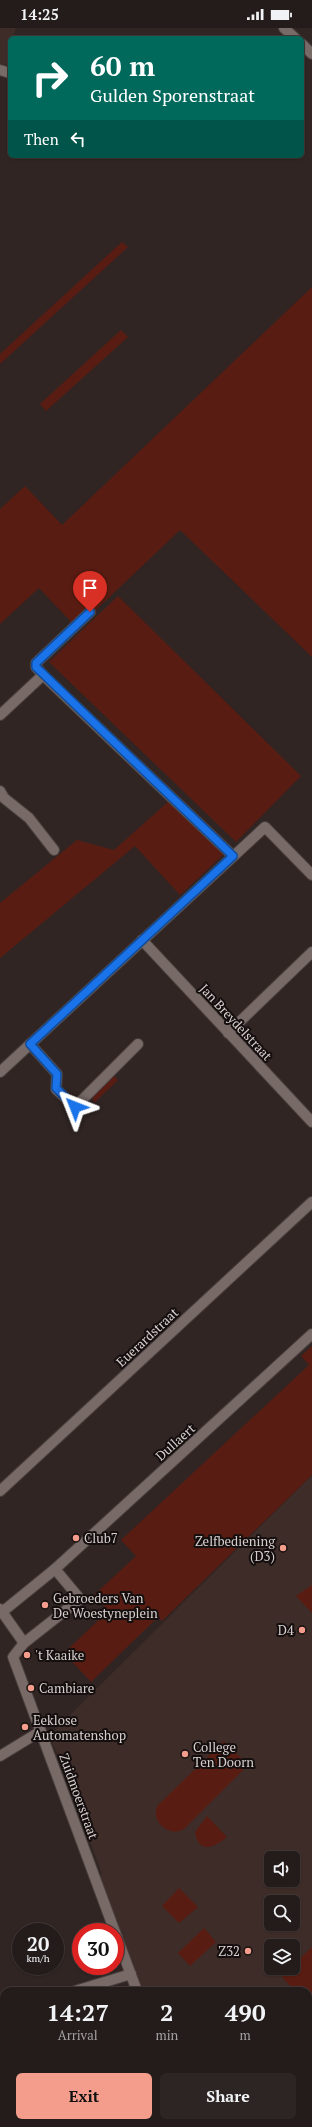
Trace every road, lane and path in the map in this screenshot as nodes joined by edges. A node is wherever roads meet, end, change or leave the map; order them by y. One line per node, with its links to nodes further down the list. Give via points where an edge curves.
1 (284, 28): 2 (street)
2 (293, 36)
3 (304, 46): 4 (street)
4 (312, 54)
5 (90, 612): 6 (street, via 36,663 36,667)
6 (43, 675): 7 (street); 10 (street)
7 (0, 715)
8 (0, 791): 9 (street, via 4,798 28,818)
9 (54, 850)
10 (233, 856): 11 (street, via 265,827); 12 (street)
11 (312, 875)
12 (142, 940): 14 (street, Jan Breydelstraat); 15 (street)
13 (312, 952): 14 (street)
14 (228, 1032): 18 (street, Jan Breydelstraat)
15 (30, 1044): 16 (street, via 57,1074 56,1088 75,1107); 17 (street)
16 (138, 1044)
17 (0, 1072)
18 (312, 1122)
19 (312, 1202): 21 (street, Euerardstraat)
20 (312, 1334): 22 (street, Dullaert)
21 (0, 1490)
22 (55, 1569): 23 (street); 24 (street, via 80,1599)
23 (1, 1611): 24 (street)
24 (24, 1643): 25 (street, Zuidmoerstraat, via 13,1657)
25 (41, 1731): 26 (street); 27 (street, Zuidmoerstraat)
26 (0, 1756)
27 (112, 1923)
28 (124, 1956): 29 (street, Zuidmoerstraat)
29 (131, 1974): 30 (street); 31 (street, Zuidmoerstraat)
30 (88, 1987)
31 (136, 1987)

